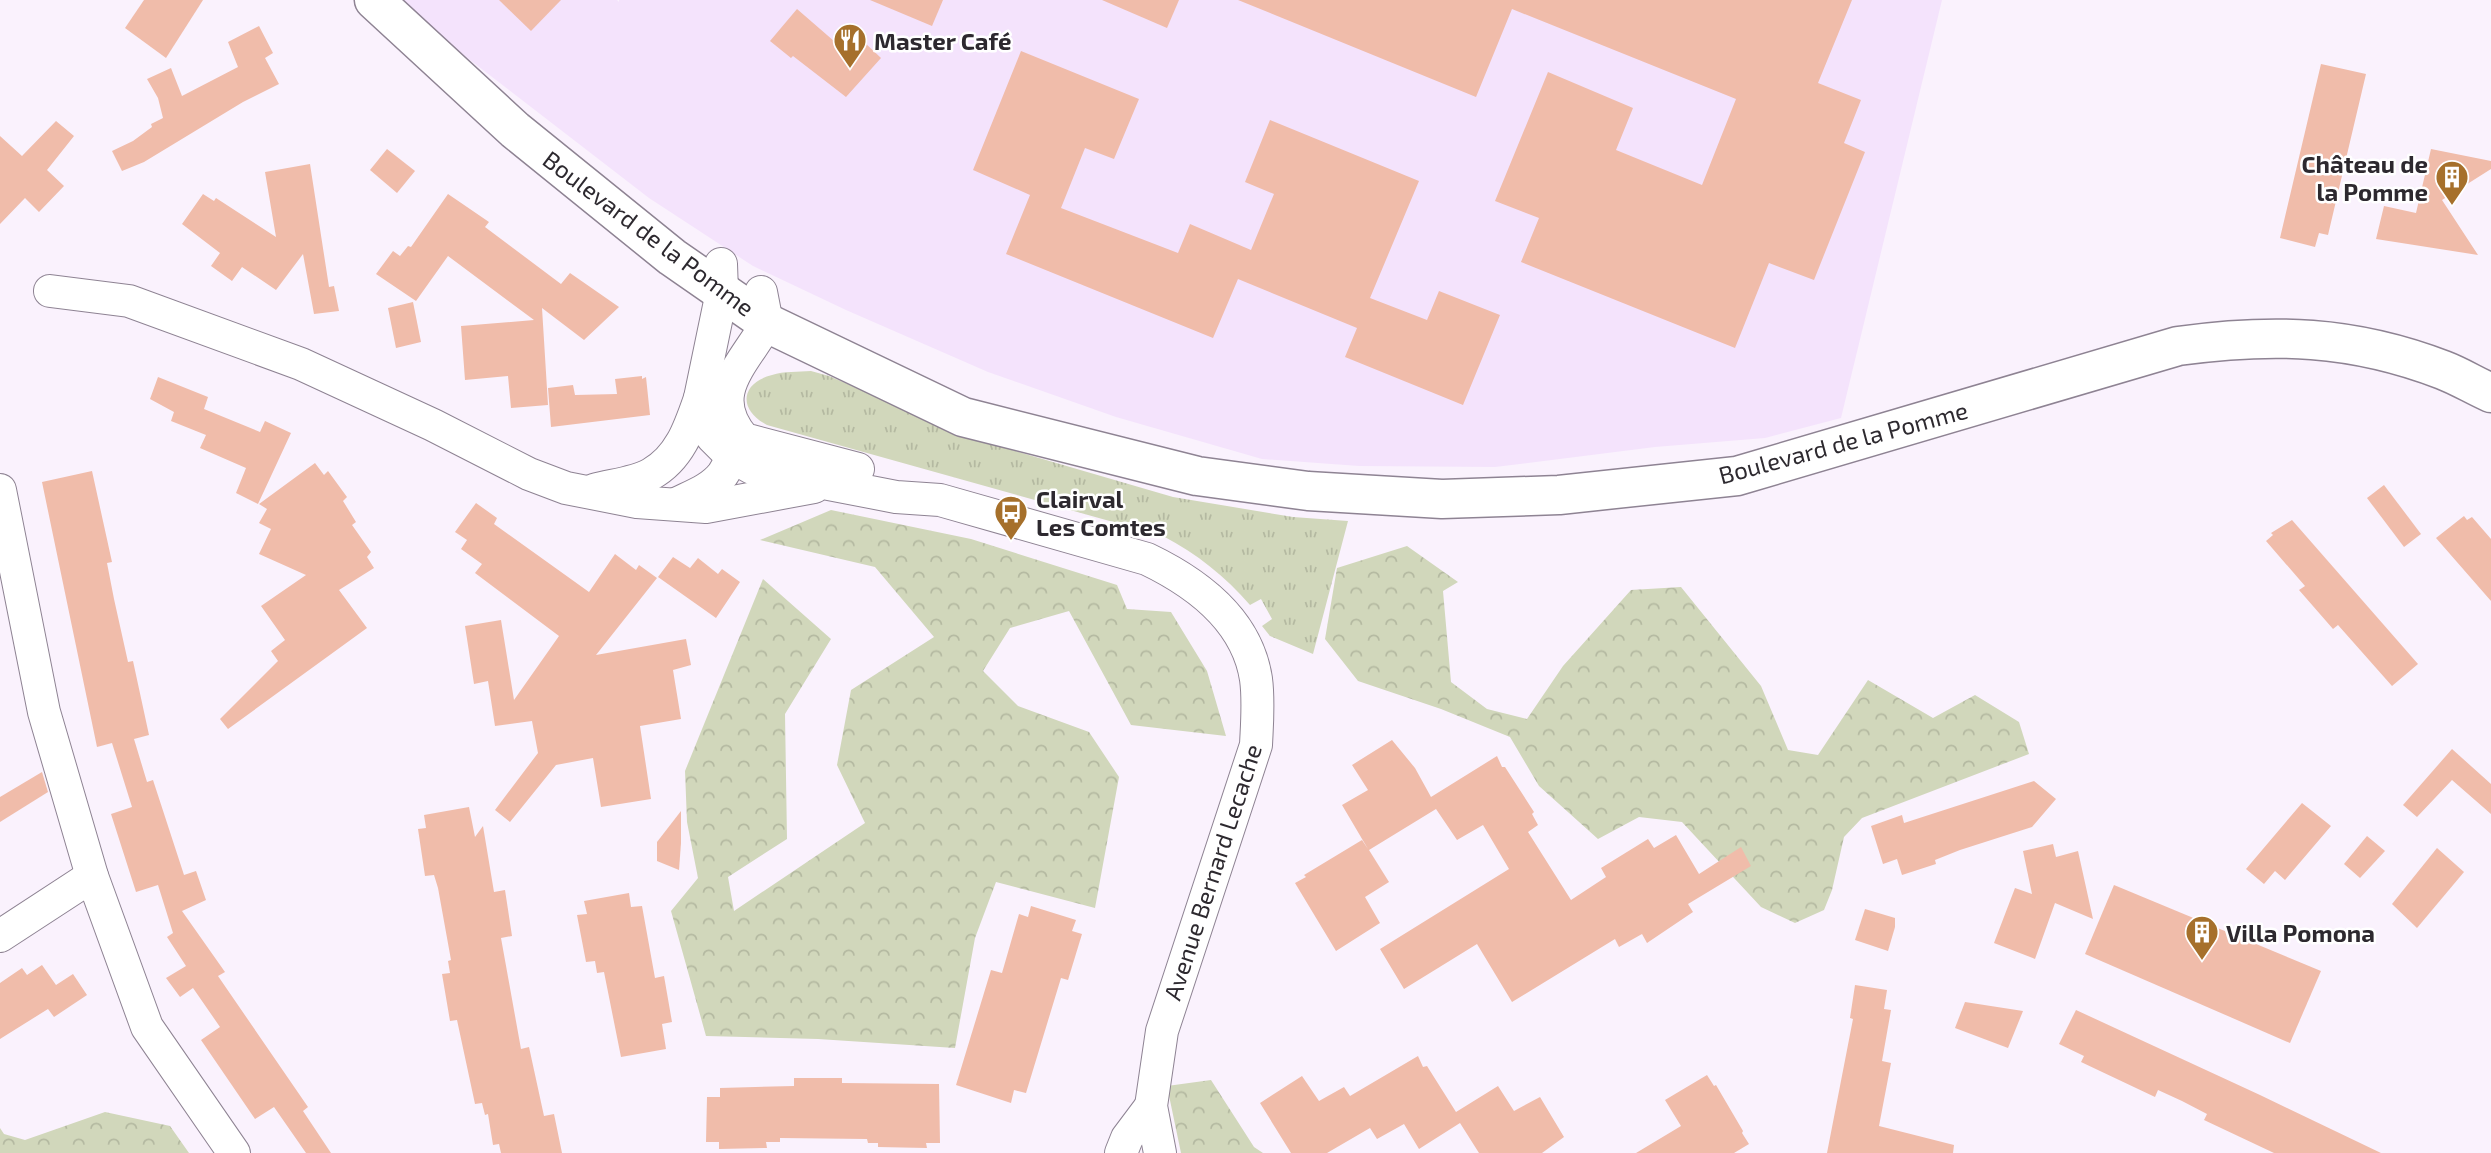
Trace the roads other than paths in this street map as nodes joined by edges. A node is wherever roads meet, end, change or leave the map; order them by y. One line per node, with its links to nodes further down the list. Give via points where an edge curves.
1 (374, 0): 2 (main road, Boulevard de la Pomme, via 515,130 672,257)
2 (721, 278): 4 (main road, Boulevard de la Pomme); 6 (street, Avenue Bernard Lecache)
3 (50, 291): 11 (street, via 129,301 301,364 529,474)
4 (764, 308): 5 (main road, Boulevard de la Pomme, via 894,358 1058,439 1090,450 1197,476 1320,492 1455,499 1559,495 1737,476 2178,346 2235,339 2340,341 2445,370); 7 (street, via 727,392)
5 (2491, 393)
6 (700, 398): 7 (street, Avenue Bernard Lecache, via 712,437); 8 (street, via 686,438 665,465)
7 (737, 448): 8 (street); 9 (street, Avenue Bernard Lecache, via 752,468); 12 (street, Avenue Bernard Lecache, via 901,479); 13 (street, via 722,475 709,487)
8 (649, 475): 11 (street)
9 (830, 484): 12 (street, Avenue Bernard Lecache); 13 (street, via 705,507)
10 (0, 490): 14 (street, via 44,712)
11 (586, 492): 13 (street)
12 (940, 500): 16 (street, Avenue Bernard Lecache, via 1114,548 1178,574 1219,607 1251,656 1258,699 1256,745 1162,1031)
13 (673, 506)
14 (92, 876): 15 (street); 17 (street, via 147,1027)
15 (0, 936)
16 (1151, 1106): 18 (street); 19 (street, Avenue Bernard Lecache)
17 (234, 1153)
18 (1121, 1153)
19 (1160, 1153)

